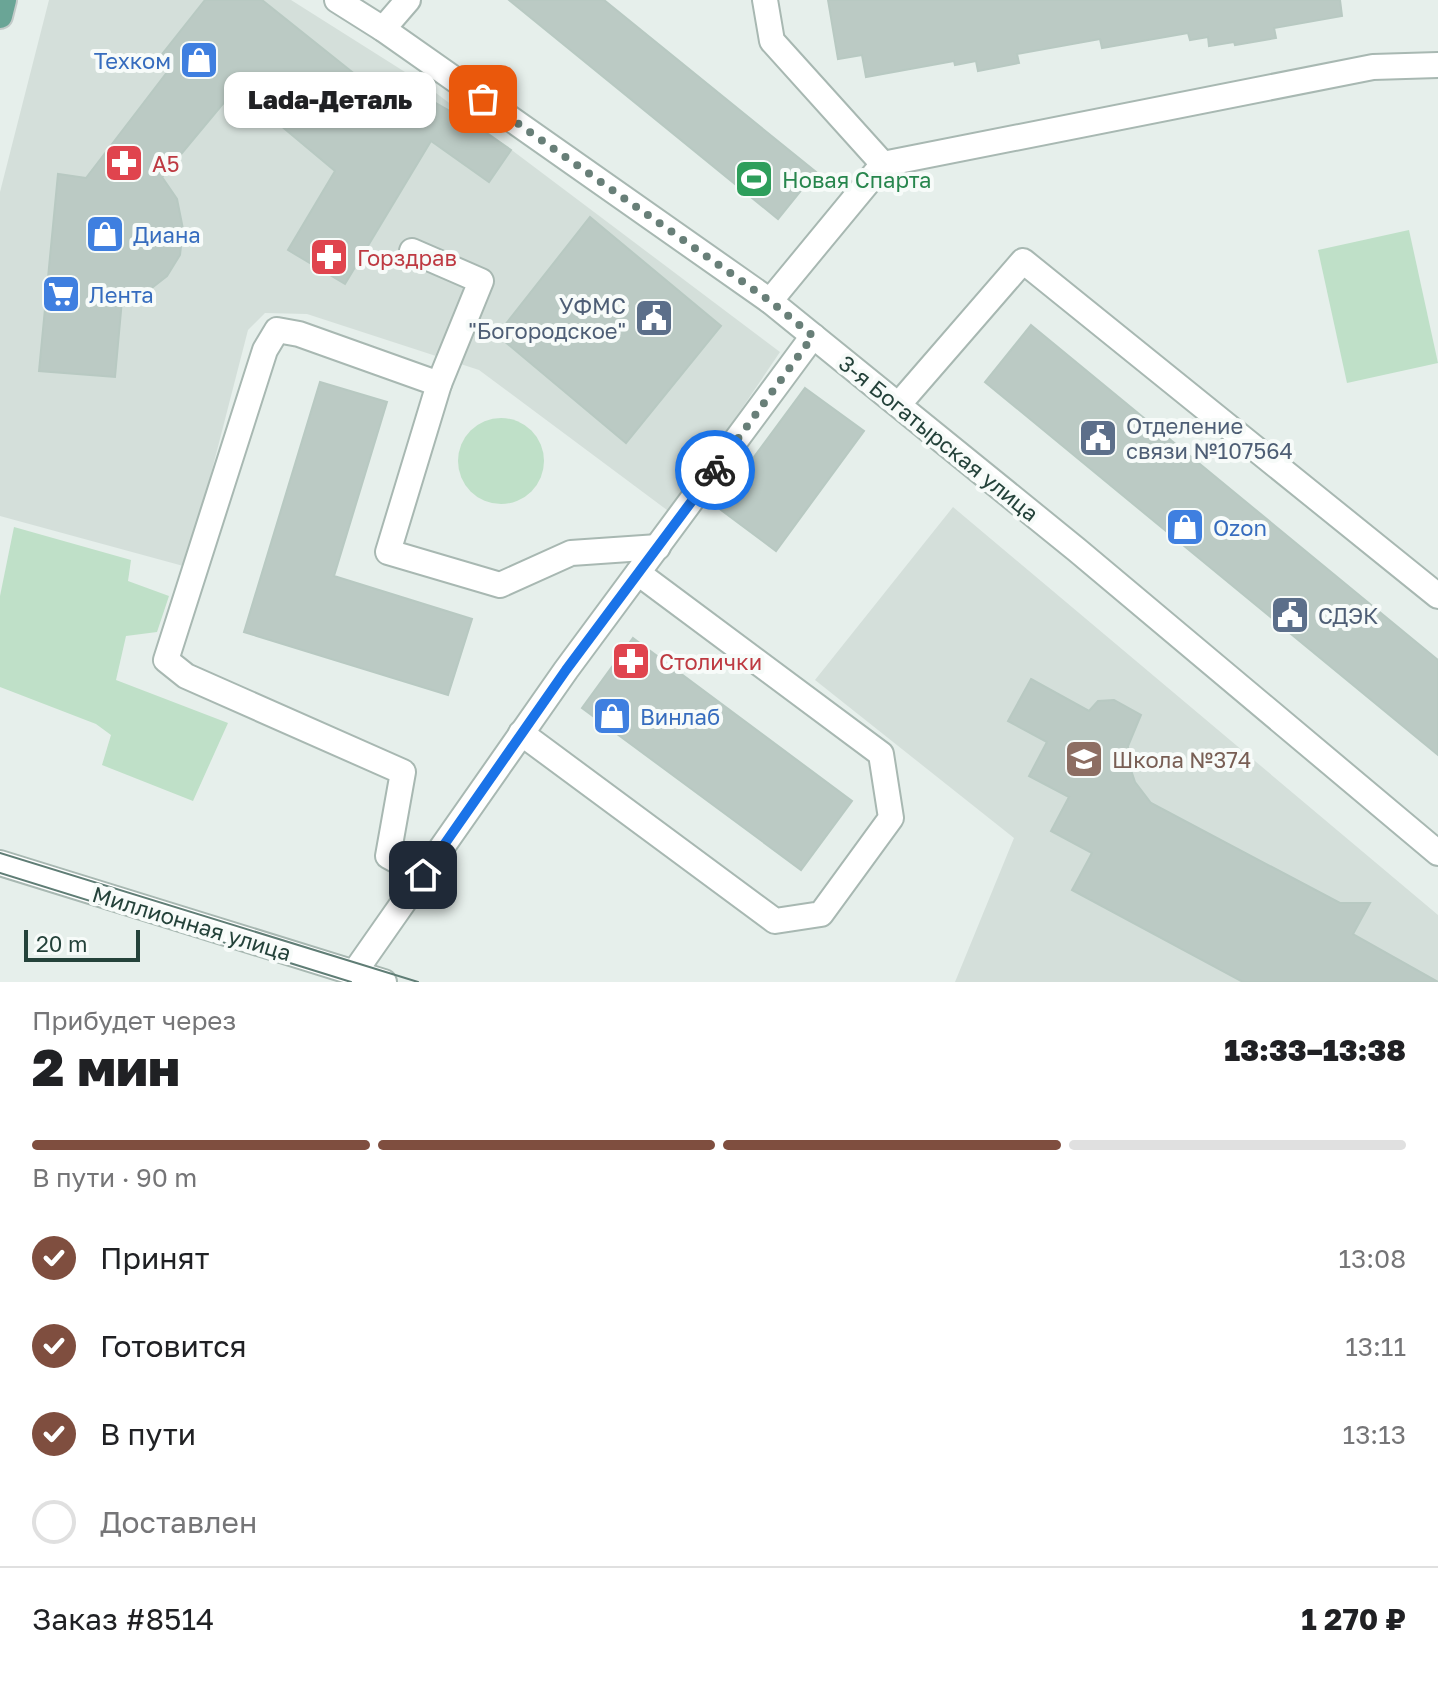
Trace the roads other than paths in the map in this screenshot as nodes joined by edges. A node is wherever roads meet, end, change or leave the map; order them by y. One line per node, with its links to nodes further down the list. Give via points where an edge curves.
1 (4, 0): 5 (main road)
2 (337, 0): 6 (street, 3-я Богатырская улица)
3 (408, 0): 6 (street)
4 (765, 0): 8 (street, via 772,41)
5 (0, 16)
6 (383, 29): 10 (street, 3-я Богатырская улица)
7 (1438, 65): 8 (street, via 1373,67)
8 (883, 164): 10 (street)
9 (412, 251): 12 (street, via 481,281)
10 (770, 301): 11 (street, 3-я Богатырская улица)
11 (813, 336): 13 (street, 3-я Богатырская улица); 14 (street)
12 (439, 384): 14 (street, via 388,552 500,585 571,553); 20 (street, via 277,330 265,350 166,660 186,676 403,772 388,856)
13 (899, 404): 16 (street, via 1023,261); 18 (street, 3-я Богатырская улица)
14 (658, 547): 15 (street)
15 (638, 573): 17 (street); 17 (street, via 881,754 891,818 821,914 775,921)
16 (1438, 596)
17 (521, 733): 20 (street)
18 (1438, 853)
19 (0, 863): 21 (street, Миллионная улица)
20 (423, 875): 21 (street)
21 (354, 973): 22 (street, Миллионная улица)
22 (384, 982)

